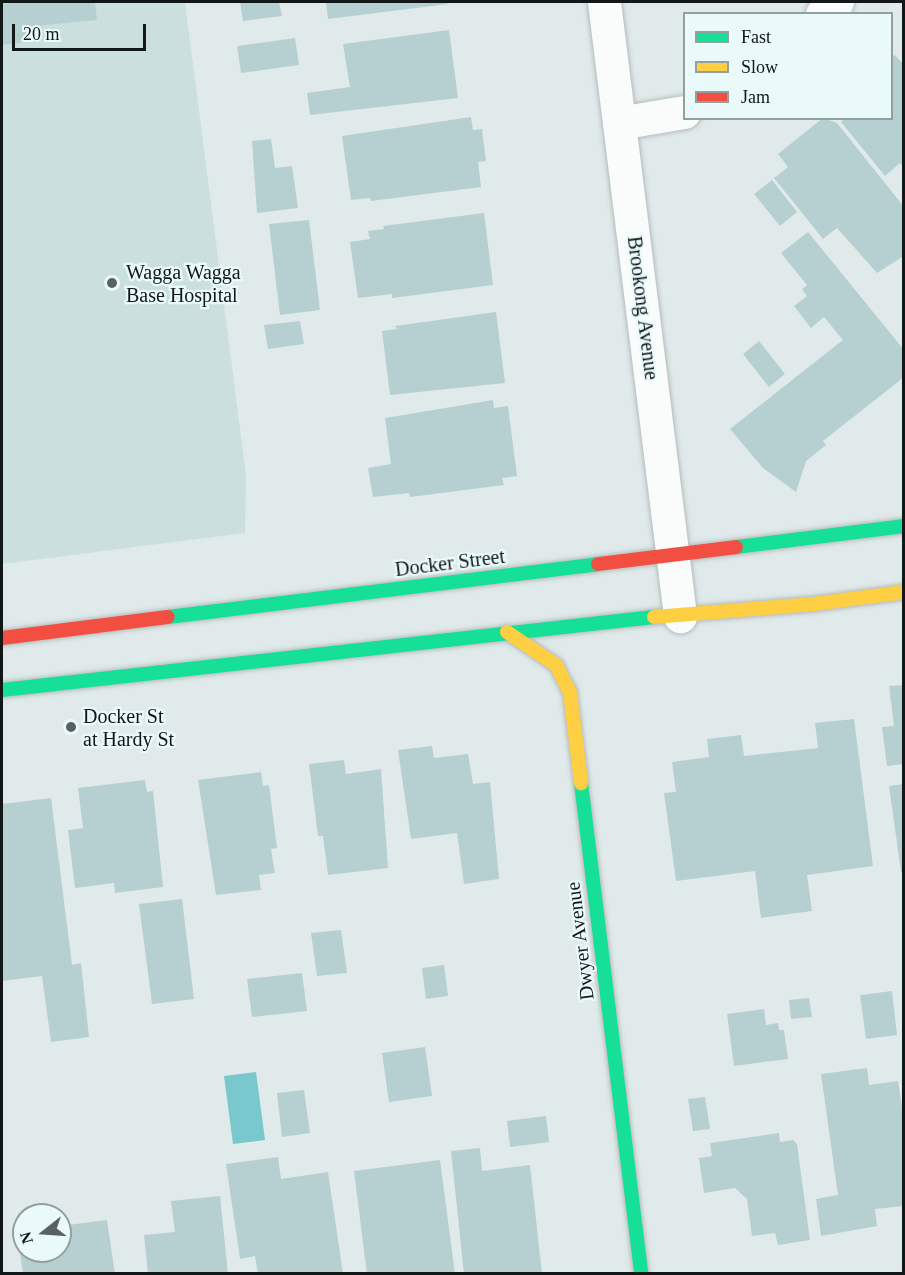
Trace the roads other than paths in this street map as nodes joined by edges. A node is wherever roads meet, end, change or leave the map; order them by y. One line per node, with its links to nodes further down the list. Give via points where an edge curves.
1 (604, 2): 5 (street, Brookong Avenue)
2 (837, 2): 3 (street)
3 (824, 12)
4 (683, 112): 5 (street)
5 (620, 123): 7 (street, Brookong Avenue)
6 (903, 526): 7 (main road, Docker Street)
7 (675, 554): 9 (street, Brookong Avenue); 11 (main road, Docker Street)
8 (903, 592): 9 (main road)
9 (680, 616): 10 (main road)
10 (507, 632): 12 (main road); 13 (main road, Dwyer Avenue, via 556,665 570,693)
11 (2, 638)
12 (2, 690)
13 (641, 1274)

